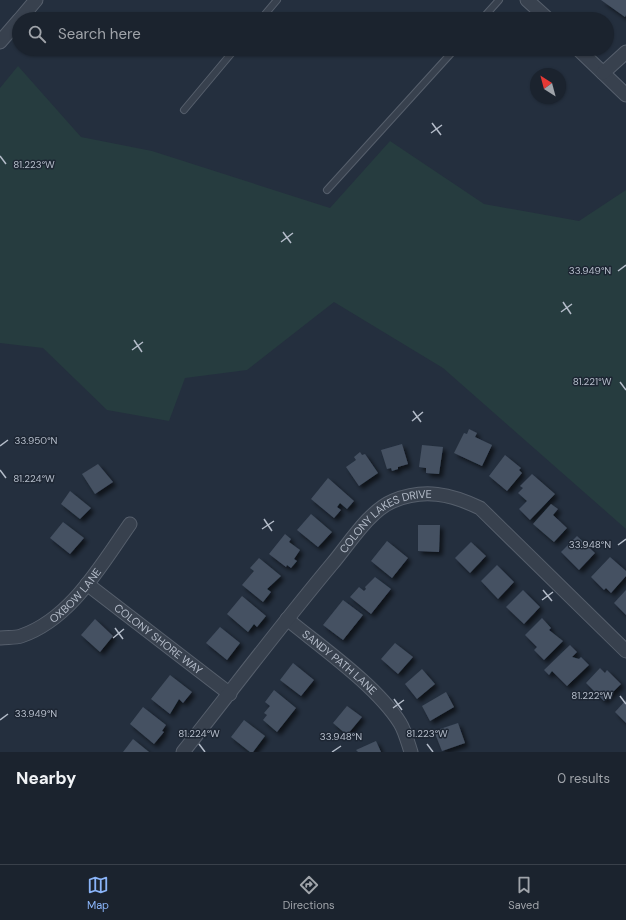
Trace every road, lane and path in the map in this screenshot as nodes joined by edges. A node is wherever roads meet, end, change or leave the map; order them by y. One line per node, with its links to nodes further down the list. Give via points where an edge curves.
1 (36, 0): 5 (street)
2 (277, 0): 6 (lane)
3 (499, 0): 7 (lane)
4 (526, 0): 8 (street)
5 (25, 12)
6 (267, 12)
7 (488, 12)
8 (540, 12)
9 (12, 27): 10 (street)
10 (0, 42)
11 (626, 52): 15 (street)
12 (229, 56): 17 (lane)
13 (449, 56): 18 (lane)
14 (585, 56): 15 (street)
15 (603, 73): 16 (street)
16 (626, 95)
17 (184, 110)
18 (327, 190)
19 (130, 524): 20 (street, OXBOW LANE)
20 (87, 584): 22 (street, OXBOW LANE, via 48,623 20,636); 24 (street, COLONY SHORE WAY)
21 (287, 619): 23 (street, COLONY LAKES DRIVE, via 373,514 392,501 428,492 460,498 480,508); 24 (street, COLONY LAKES DRIVE); 26 (street, SANDY PATH LANE, via 382,700 401,724)
22 (0, 638)
23 (626, 651)
24 (230, 694): 25 (street, COLONY LAKES DRIVE)
25 (183, 752)
26 (411, 752)

